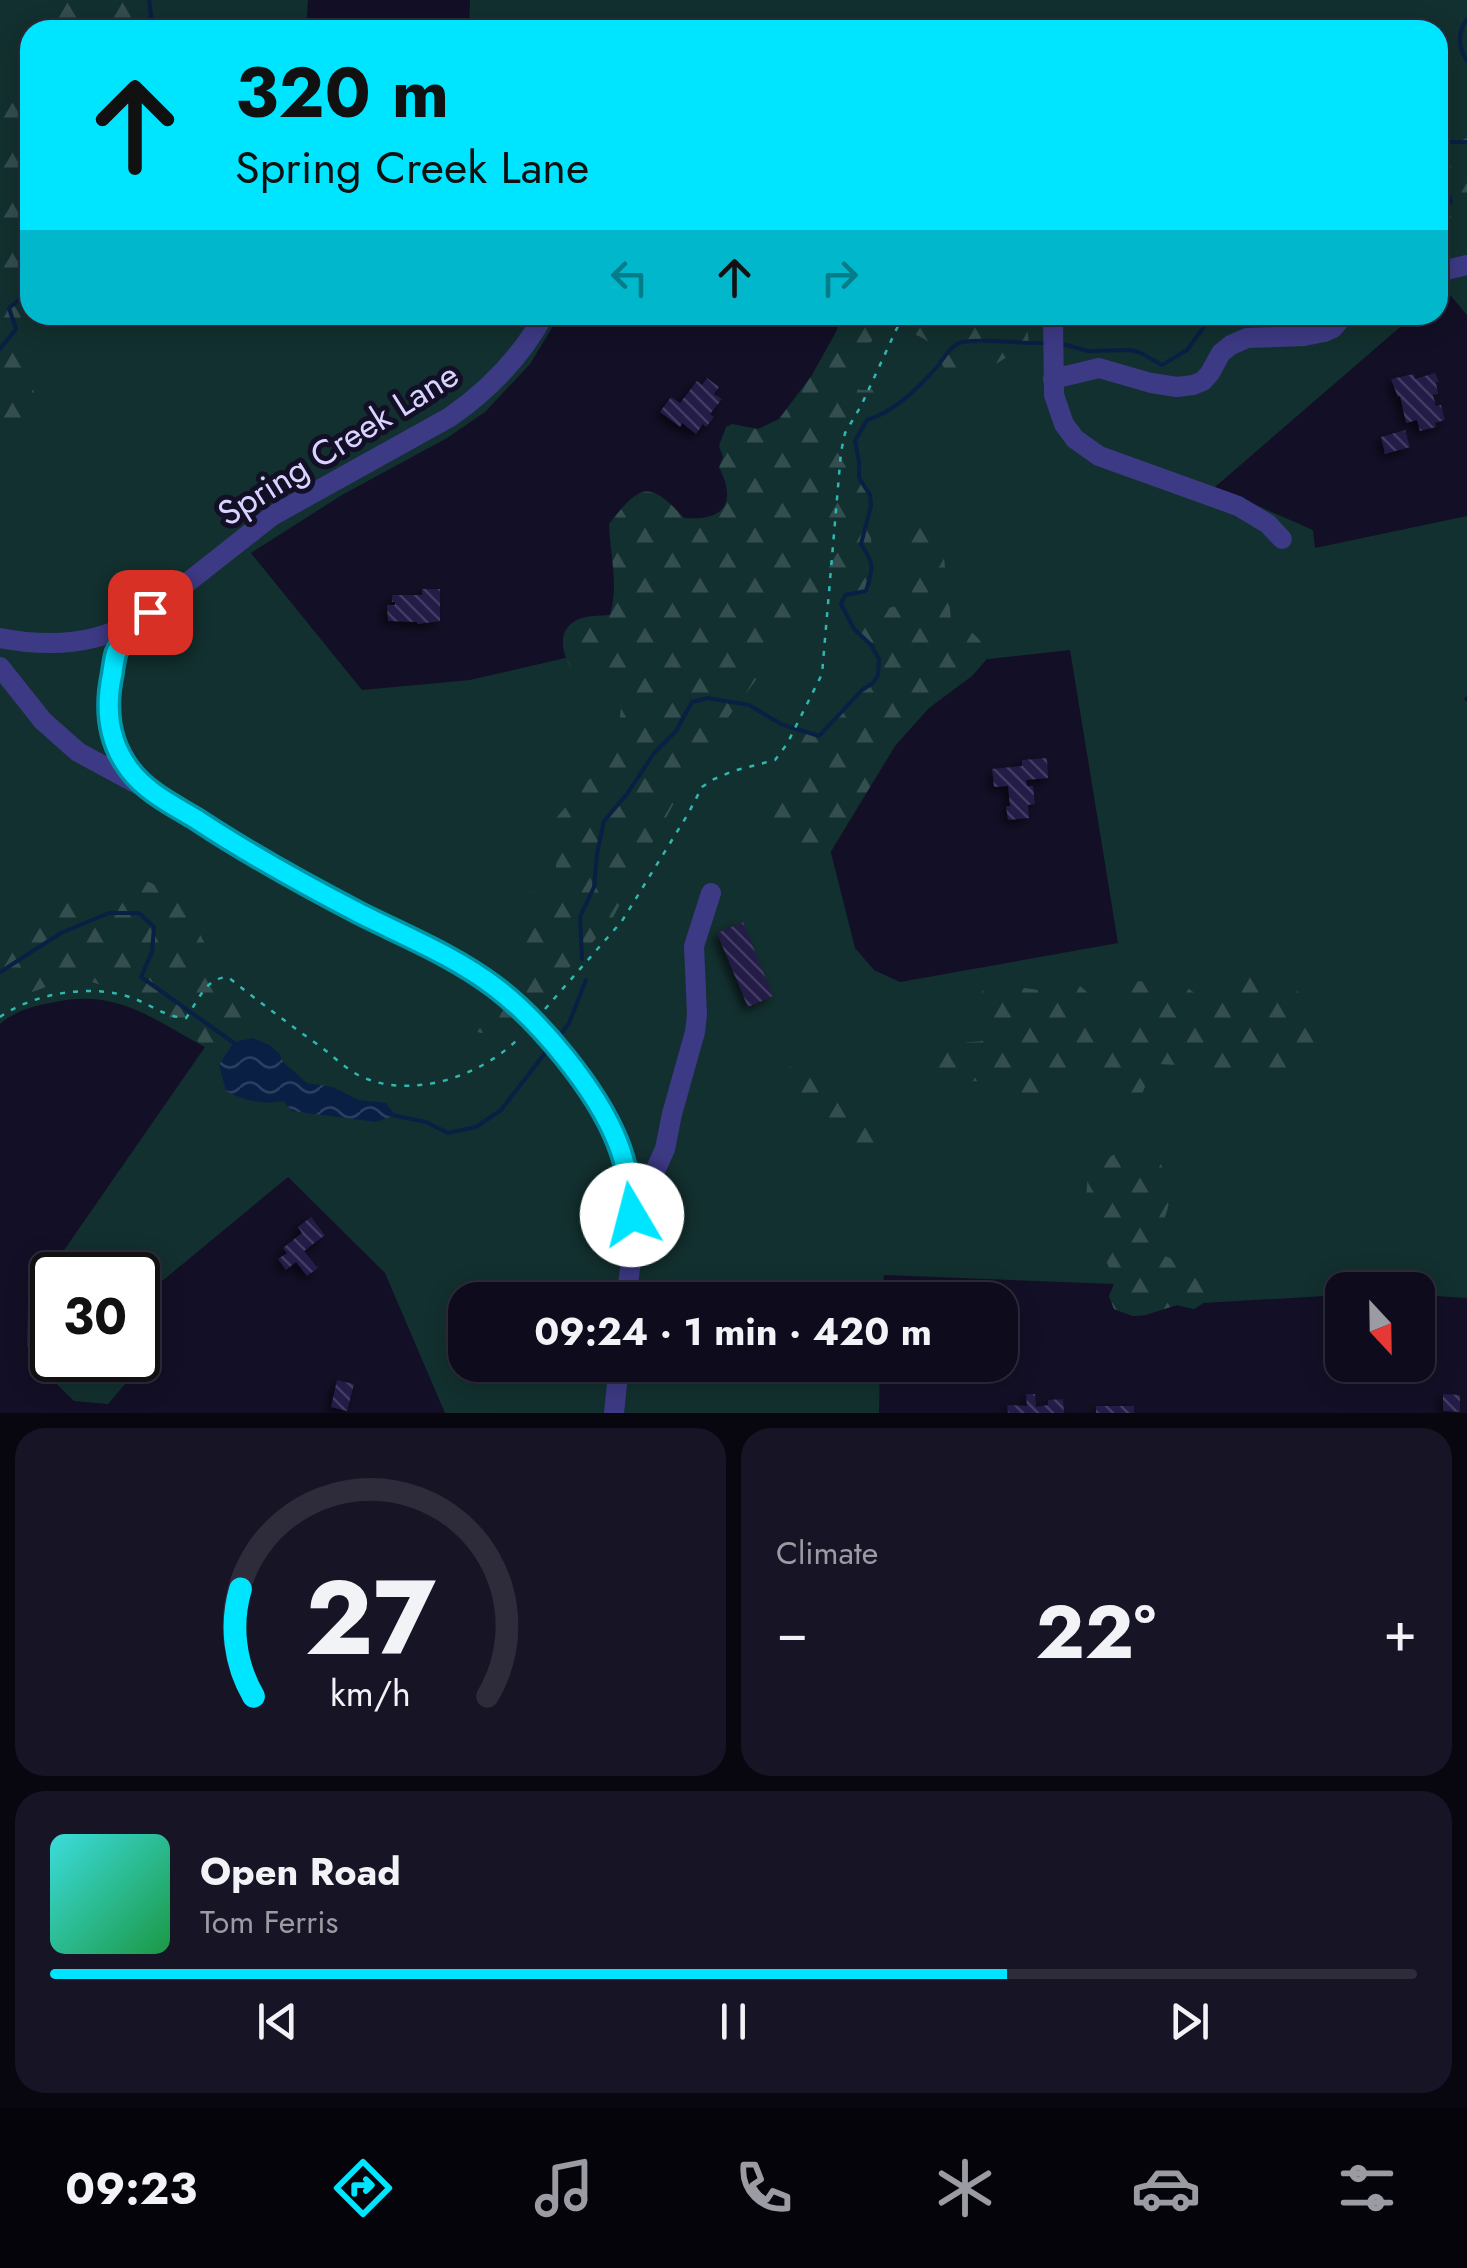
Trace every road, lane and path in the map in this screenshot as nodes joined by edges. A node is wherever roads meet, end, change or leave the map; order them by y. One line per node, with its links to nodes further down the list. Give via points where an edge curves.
1 (538, 325): 7 (street, Spring Creek Lane, via 509,366 450,418 272,516)
2 (899, 325): 13 (path, via 845,433 822,674 787,744 775,760 702,787 622,921)
3 (1053, 325): 5 (street)
4 (1336, 325): 5 (street, via 1304,336 1231,344 1203,381 1177,388 1099,368)
5 (1053, 370): 6 (street, via 1064,424 1086,448 1238,506)
6 (1282, 539)
7 (150, 612): 8 (street, Spring Creek Lane, via 86,640 39,644); 10 (street, Spring Creek Lane, via 116,652 108,713 118,752)
8 (0, 638)
9 (0, 667): 10 (street, via 78,752)
10 (152, 792): 13 (street, via 293,878 462,964)
11 (711, 894): 14 (street, via 694,946 695,1032 665,1149 654,1173)
12 (0, 1017): 13 (path, via 70,991 98,990 186,1018 204,988 228,977 357,1074 390,1086 467,1074 510,1048)
13 (534, 1023): 14 (street, via 600,1105)
14 (630, 1189): 15 (street)
15 (628, 1282)
16 (617, 1382): 17 (street)
17 (614, 1413)

